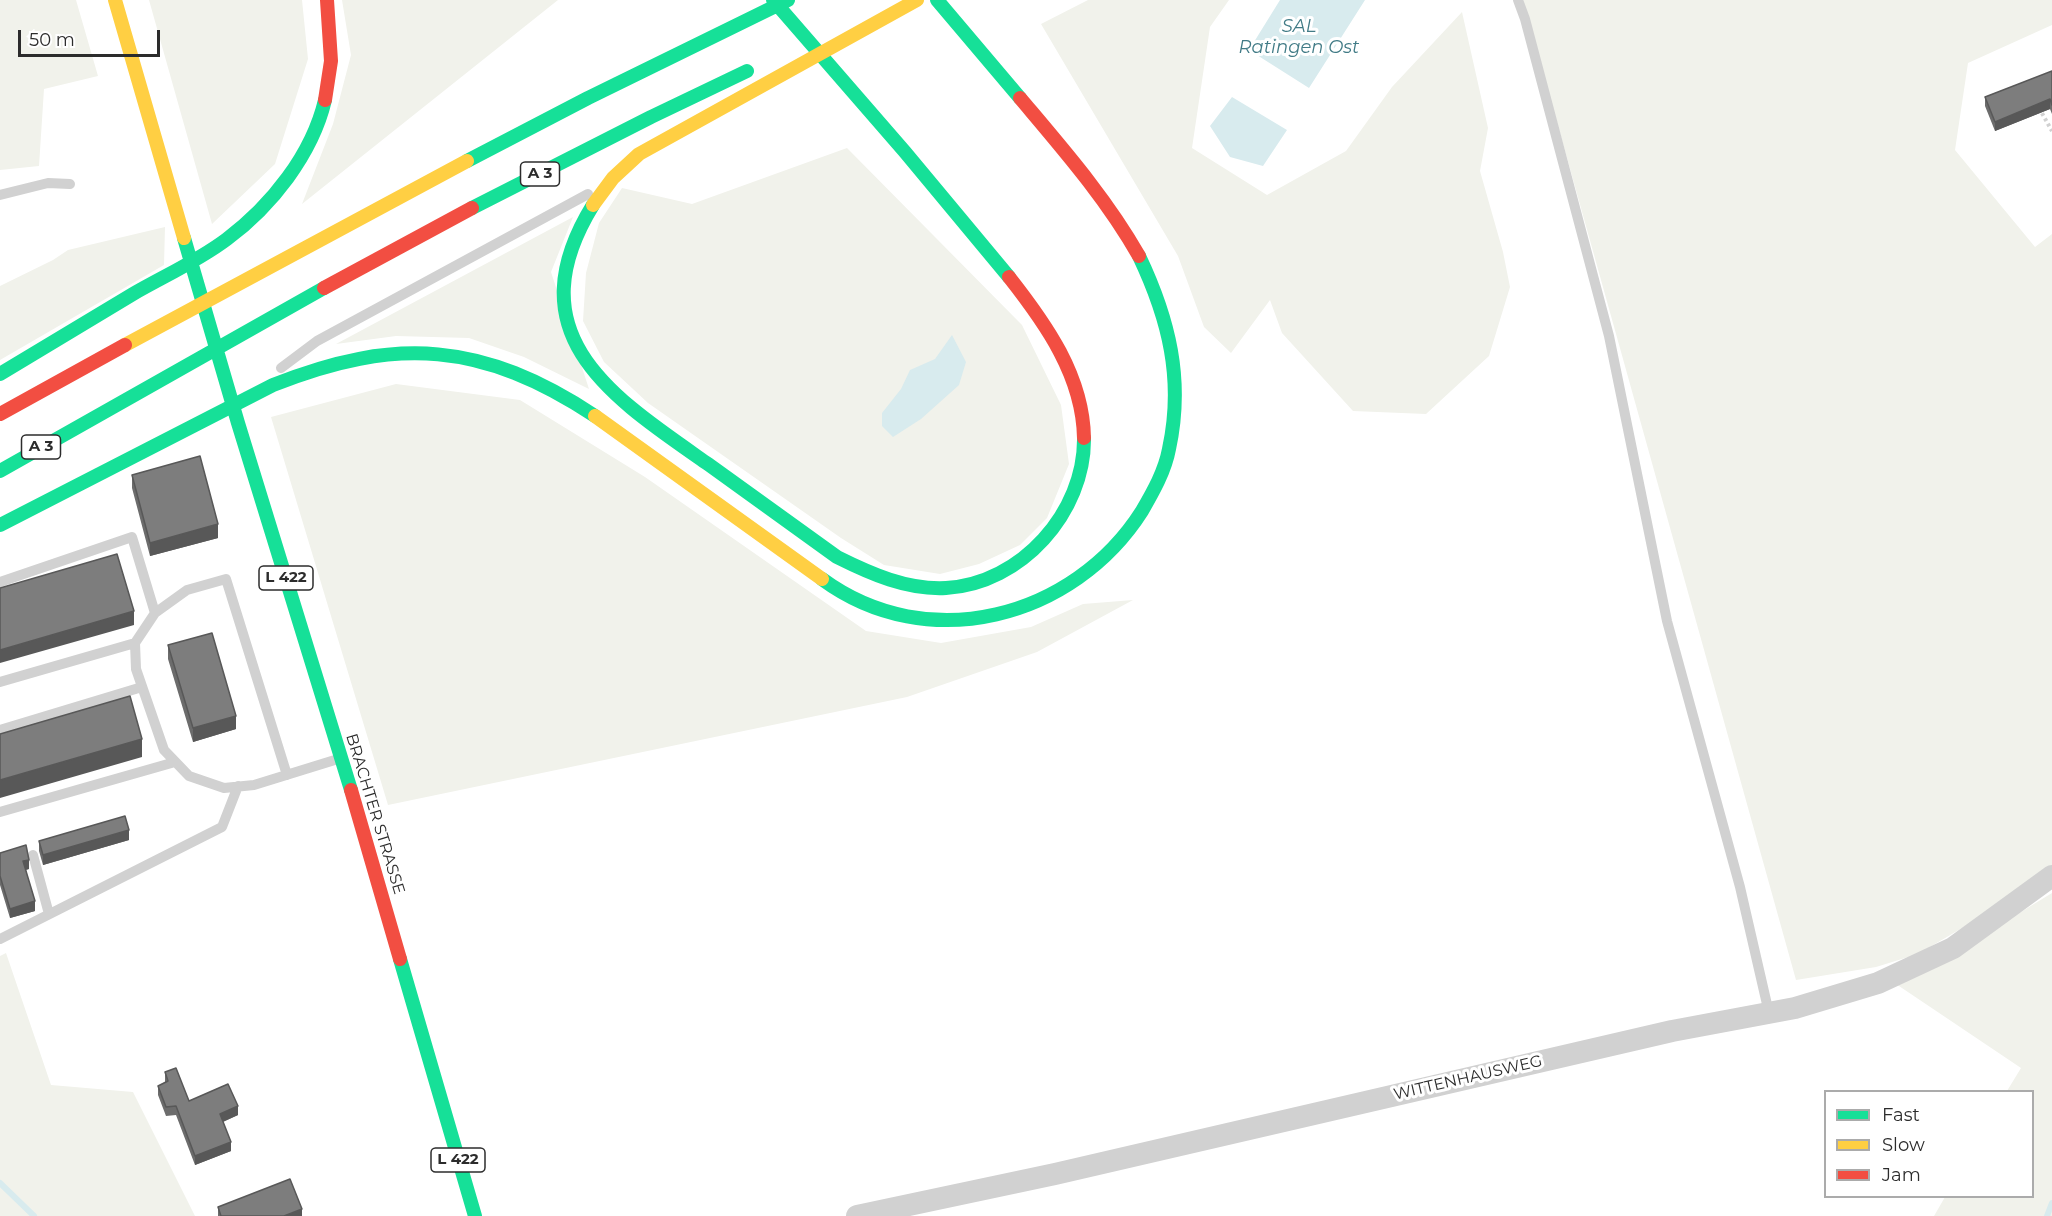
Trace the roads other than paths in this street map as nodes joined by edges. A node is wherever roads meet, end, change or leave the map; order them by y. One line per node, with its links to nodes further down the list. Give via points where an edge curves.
1 (115, 0): 25 (main road, BRACHTER STRASSE / L 422)
2 (327, 0): 14 (main road, via 331,55 325,98 300,159 267,202 218,245)
3 (773, 0): 11 (main road, via 955,211 1043,322 1069,367 1084,422 1082,468 1064,514 1035,549 999,573 972,583 916,586 883,580 837,556 635,413 593,371 579,349 564,298 573,243 584,218)
4 (788, 0): 16 (main road, via 666,57 413,188)
5 (907, 0): 9 (main road)
6 (917, 0): 11 (main road, via 640,154)
7 (937, 0): 15 (main road, via 1117,217 1152,283 1170,338 1176,410 1156,487 1118,545 1051,597 1003,614 941,621 860,601 827,583 597,417 533,380 468,359 404,352 351,359 313,368)
8 (1518, 0): 34 (lane, via 1609,336 1667,621 1740,887)
9 (794, 50)
10 (764, 63): 17 (main road, A 3, via 428,231)
11 (611, 182): 15 (lane, via 316,341)
12 (70, 184): 13 (lane, via 48,183)
13 (0, 195)
14 (0, 374)
15 (230, 406): 18 (main road)
16 (0, 414)
17 (0, 471)
18 (0, 525)
19 (0, 582): 20 (lane, via 132,537)
20 (155, 613): 21 (lane); 27 (lane, via 187,590 226,579)
21 (135, 643): 22 (lane); 23 (lane, via 136,669)
22 (0, 682)
23 (142, 687): 24 (lane); 26 (lane, via 164,750)
24 (0, 730)
25 (341, 758): 27 (lane); 35 (main road, BRACHTER STRASSE / L 422)
26 (176, 762): 28 (lane, via 189,776 224,788); 29 (lane)
27 (287, 775): 28 (lane)
28 (238, 786): 32 (lane, via 222,826)
29 (0, 812)
30 (33, 855): 32 (lane)
31 (2052, 876): 34 (street, WITTENHAUSWEG, via 1953,948 1878,983)
32 (49, 914): 33 (lane)
33 (0, 939)
34 (1769, 1013): 36 (street, WITTENHAUSWEG, via 1672,1031 1066,1172)
35 (474, 1216)
36 (857, 1216)

